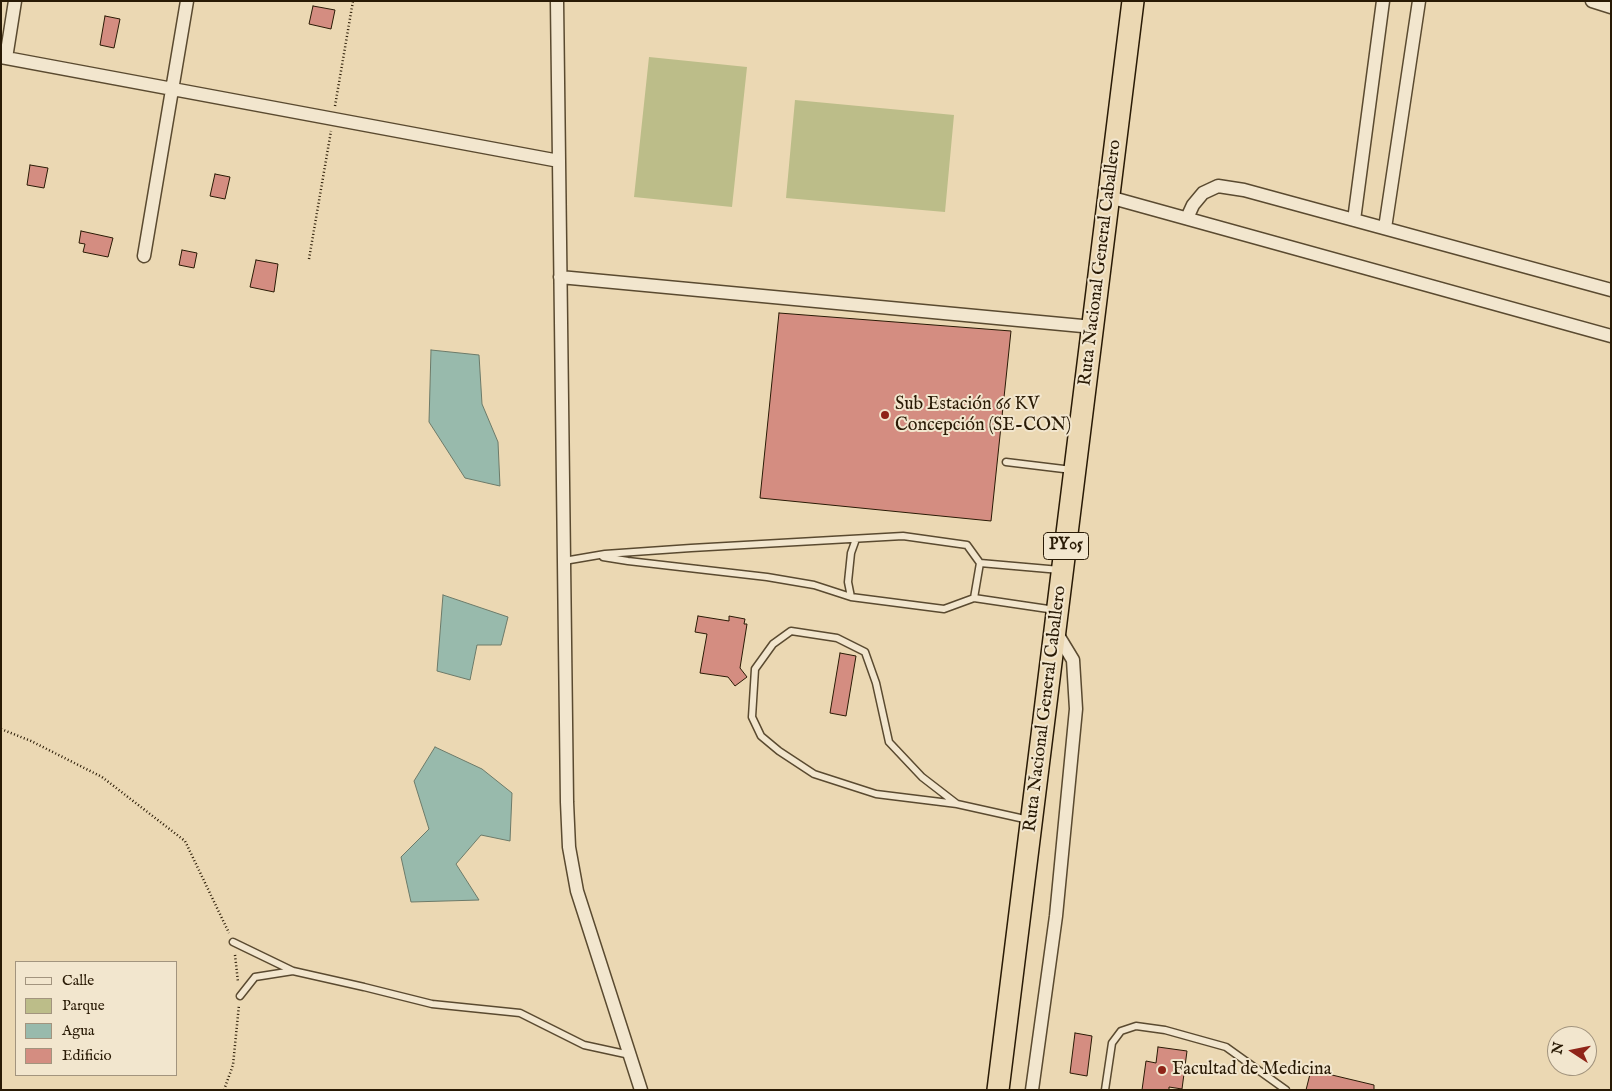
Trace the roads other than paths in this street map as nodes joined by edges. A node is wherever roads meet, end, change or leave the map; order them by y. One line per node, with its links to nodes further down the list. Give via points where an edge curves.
1 (15, 1): 9 (street)
2 (187, 1): 10 (street)
3 (557, 1): 11 (street)
4 (1134, 1): 12 (highway, Ruta Nacional General Caballero / PY05)
5 (1383, 1): 14 (street)
6 (1418, 1): 15 (street)
7 (1592, 1): 8 (street)
8 (1611, 6)
9 (3, 58): 10 (street)
10 (172, 88): 11 (street); 16 (street)
11 (559, 161): 17 (street)
12 (1109, 197): 13 (street); 19 (highway, Ruta Nacional General Caballero / PY05)
13 (1187, 218): 14 (street, via 1203,193 1218,186); 20 (street)
14 (1354, 220): 15 (street)
15 (1385, 228): 18 (street)
16 (144, 256)
17 (560, 277): 19 (street); 25 (street)
18 (1611, 290)
19 (1093, 327): 22 (highway, Ruta Nacional General Caballero / PY05)
20 (1611, 336)
21 (1006, 462): 22 (lane)
22 (1076, 471): 27 (highway, Ruta Nacional General Caballero / PY05)
23 (856, 539): 24 (lane); 26 (lane, via 903,536 967,545); 28 (lane, via 848,582)
24 (597, 556): 25 (lane); 28 (lane, via 767,577 814,585)
25 (564, 561): 37 (street, via 569,847 577,892)
26 (980, 563): 27 (lane); 29 (lane)
27 (1063, 570): 30 (highway, Ruta Nacional General Caballero / PY05)
28 (850, 597): 29 (lane, via 944,609)
29 (974, 598): 30 (lane)
30 (1058, 610): 31 (highway, Ruta Nacional General Caballero / PY05)
31 (1056, 632): 33 (highway, Ruta Nacional General Caballero / PY05); 40 (street, via 1073,660 1076,709 1056,916)
32 (957, 804): 32 (lane, via 922,777 889,742 876,683 865,652 838,638 792,632 773,644 755,669 752,717 761,736 814,774 876,794); 33 (lane)
33 (1032, 821): 39 (highway, Ruta Nacional General Caballero / PY05)
34 (233, 942): 35 (lane)
35 (293, 971): 36 (lane, via 255,977); 37 (lane, via 432,1004 520,1013 584,1045)
36 (240, 996)
37 (630, 1055): 38 (street)
38 (641, 1090)
39 (998, 1090)
40 (1032, 1090)
41 (1104, 1090): 42 (lane, via 1112,1043 1121,1031 1136,1026 1165,1030 1226,1047)
42 (1286, 1090)

